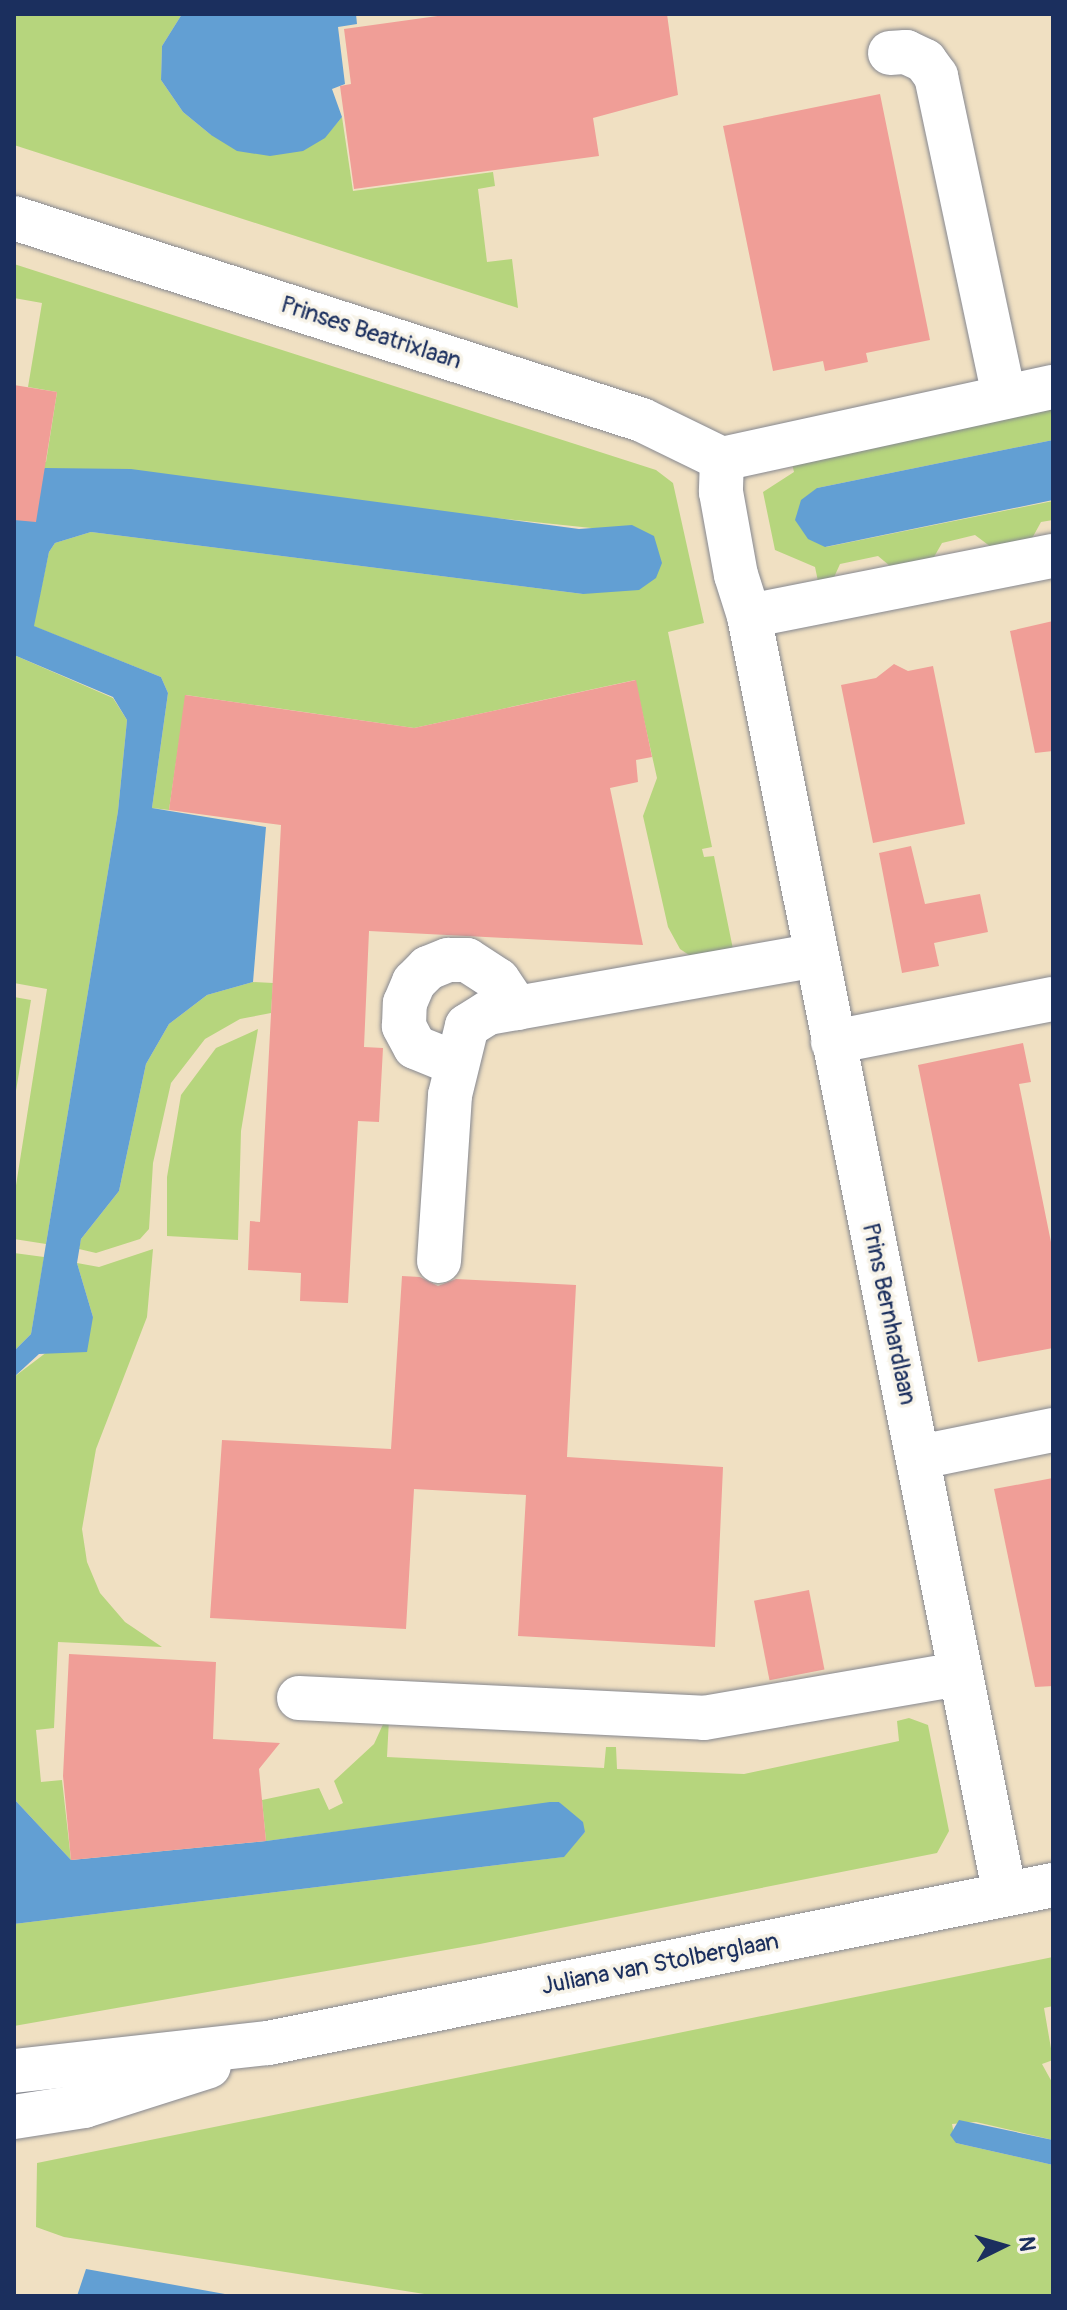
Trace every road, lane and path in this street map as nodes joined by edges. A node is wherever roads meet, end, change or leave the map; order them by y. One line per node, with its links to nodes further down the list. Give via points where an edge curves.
1 (890, 53): 4 (street, via 906,52 925,61 936,76)
2 (14, 218): 5 (street, Prinses Beatrixlaan, via 642,420)
3 (1053, 387): 4 (street)
4 (1004, 397): 5 (street)
5 (722, 459): 7 (street, via 721,492)
6 (1053, 556): 7 (street)
7 (749, 616): 8 (street, Prins Bernhardlaan)
8 (816, 955): 10 (street); 11 (street, Prins Bernhardlaan)
9 (1053, 999): 11 (street)
10 (517, 1008): 12 (street, via 488,1013 467,1026); 12 (street, via 498,980 467,960 428,968 414,982 405,1003 404,1026 415,1047)
11 (833, 1042): 15 (street, Prins Bernhardlaan)
12 (457, 1064): 13 (street, via 450,1095)
13 (439, 1261)
14 (1053, 1430): 15 (street)
15 (920, 1457): 16 (street, Prins Bernhardlaan)
16 (960, 1674): 17 (street, via 704,1718); 19 (street, Prins Bernhardlaan)
17 (299, 1698)
18 (1053, 1885): 19 (street, Juliana van Stolberglaan)
19 (1005, 1895): 20 (street, Juliana van Stolberglaan)
20 (268, 2043): 21 (street, Juliana van Stolberglaan); 22 (street, Juliana van Stolberglaan, via 84,2106)
21 (14, 2071)
22 (14, 2117)

